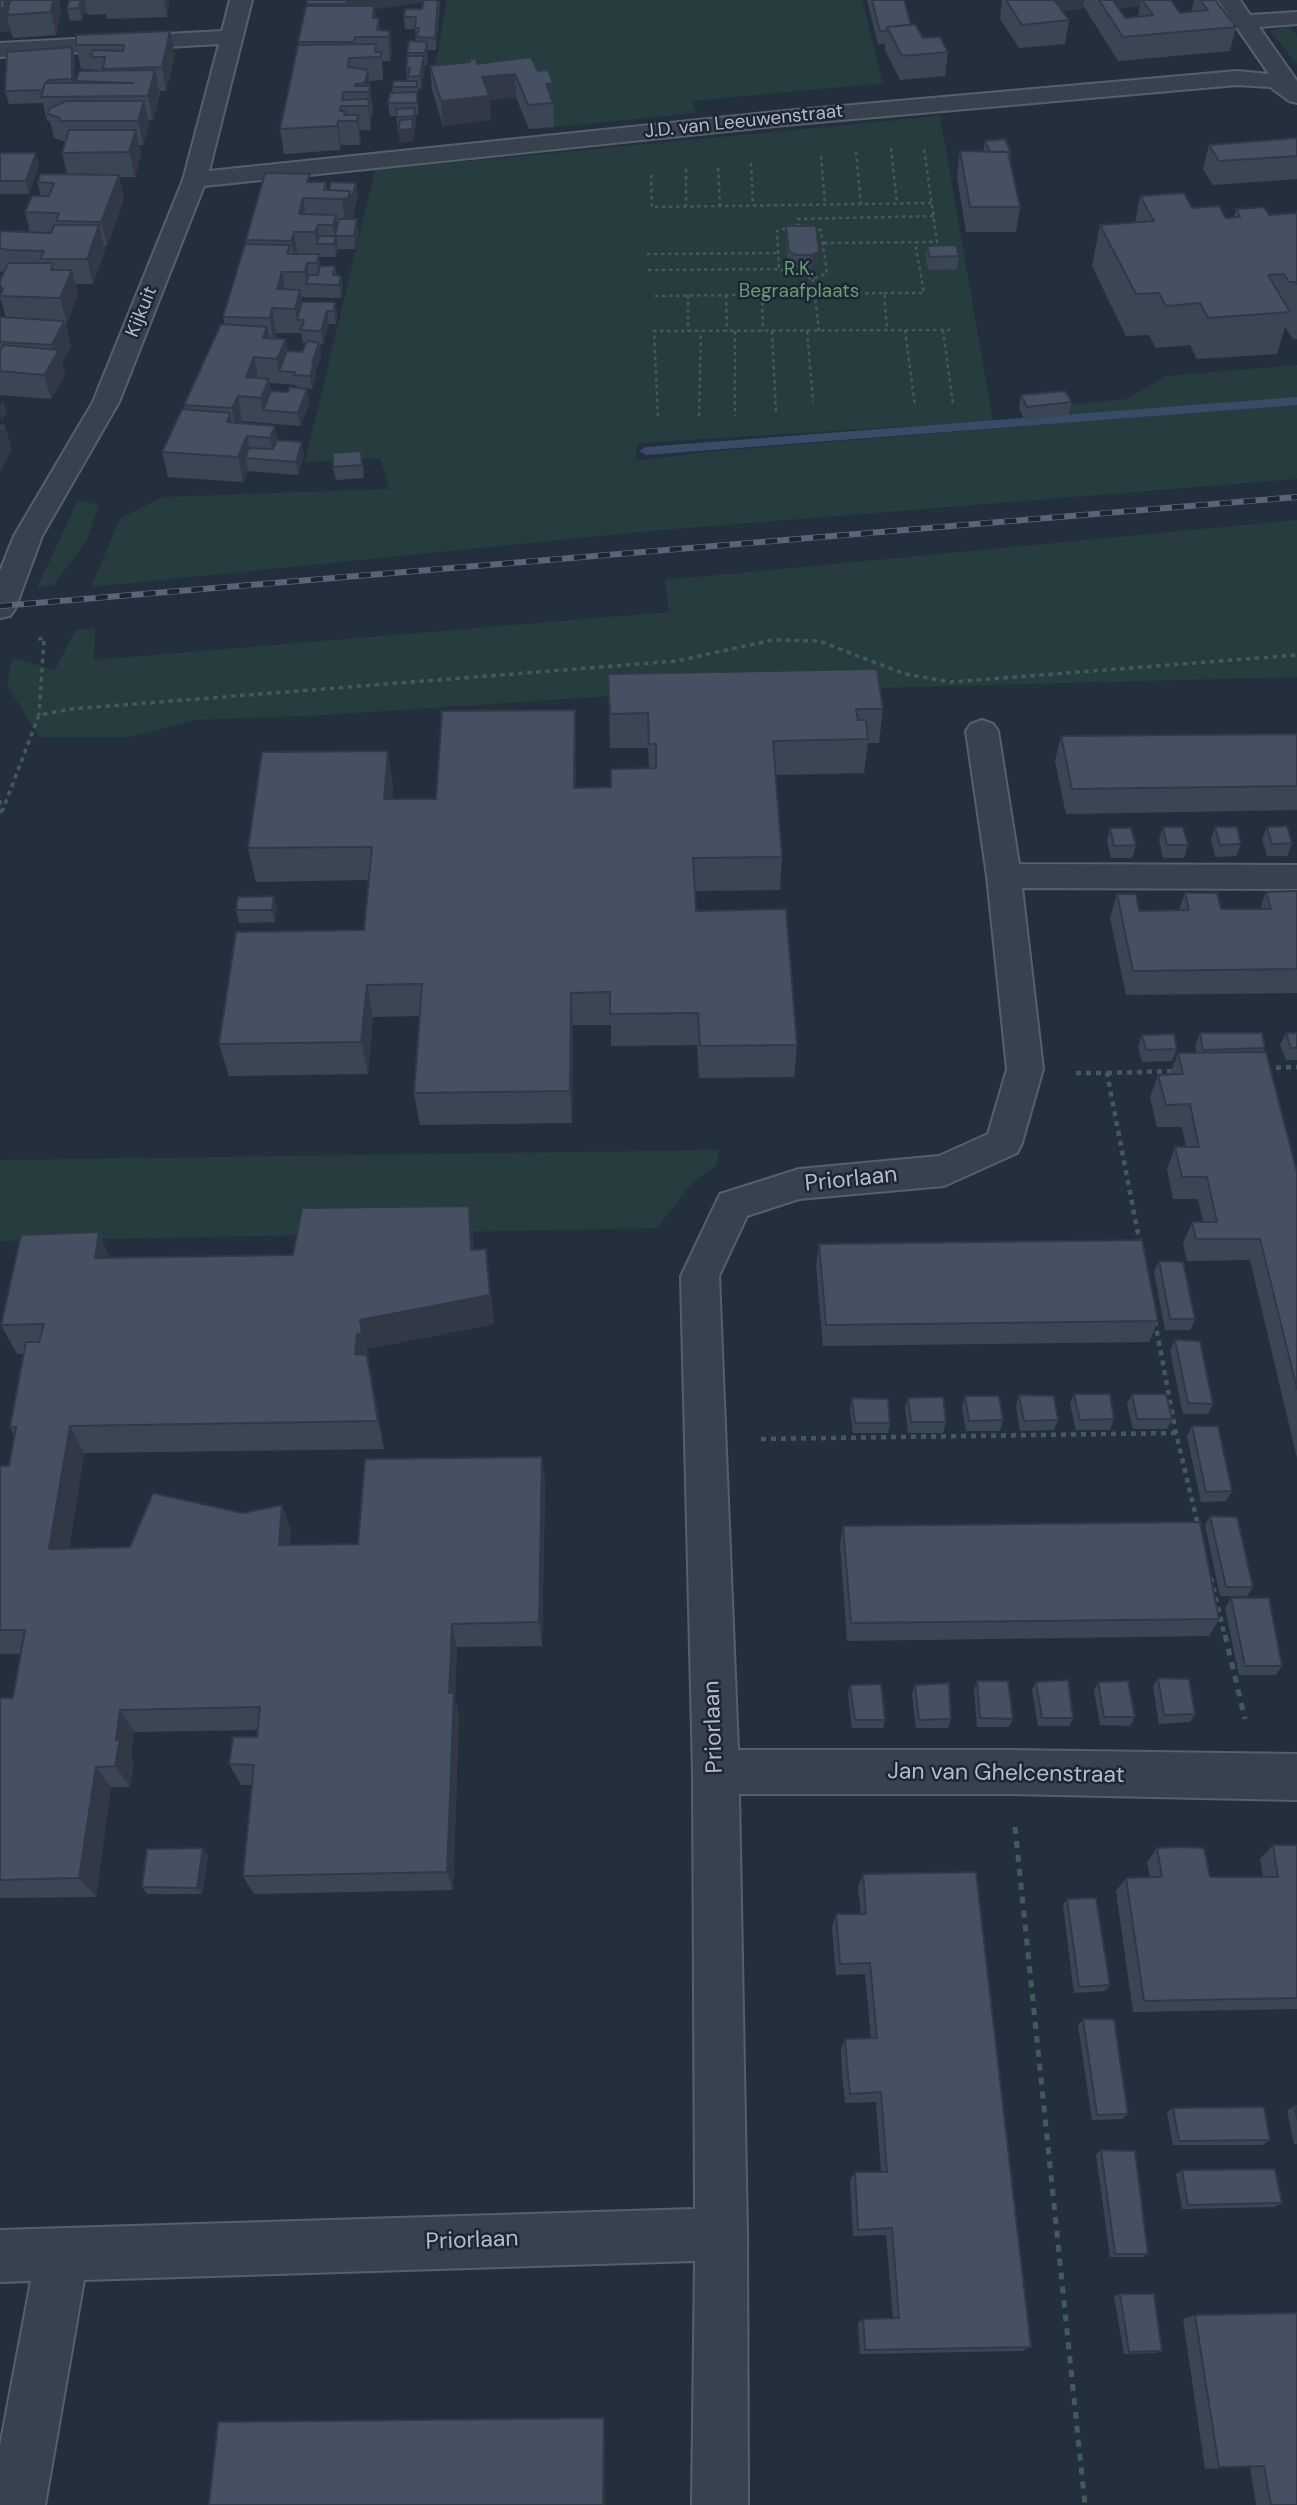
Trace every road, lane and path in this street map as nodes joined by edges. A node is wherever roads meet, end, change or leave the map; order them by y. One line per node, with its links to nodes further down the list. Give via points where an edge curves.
1 (241, 0): 5 (street, Kijkuit)
2 (1229, 0): 4 (street, J.D. van Leeuwenstraat)
3 (1297, 18): 4 (street)
4 (1245, 22): 7 (street, J.D. van Leeuwenstraat)
5 (230, 37): 6 (street); 16 (street, Kijkuit)
6 (0, 50)
7 (1294, 93): 16 (street, J.D. van Leeuwenstraat, via 1265,79 1237,78 786,117)
8 (923, 135): 19 (path)
9 (890, 138): 18 (path)
10 (855, 141): 17 (path)
11 (821, 156): 20 (path)
12 (751, 157): 21 (path)
13 (718, 158): 23 (path)
14 (686, 159): 22 (path)
15 (651, 173): 22 (path, via 652,207)
16 (195, 180): 58 (street, Kijkuit, via 106,402)
17 (861, 203): 18 (path); 20 (path)
18 (897, 203): 19 (path)
19 (932, 203): 24 (path)
20 (825, 204): 21 (path)
21 (753, 205): 23 (path)
22 (686, 206): 23 (path)
23 (720, 206)
24 (934, 216): 25 (path); 26 (path, via 937,242)
25 (797, 219)
26 (915, 242): 27 (path); 33 (path, via 924,293)
27 (824, 243): 28 (path, via 821,230 798,225 777,231); 32 (path, via 827,273)
28 (778, 253): 29 (path); 30 (path)
29 (648, 254)
30 (779, 269): 31 (path); 32 (path)
31 (648, 270)
32 (813, 279): 37 (path)
33 (884, 293): 37 (path); 39 (path)
34 (688, 295): 35 (path); 38 (path); 43 (path)
35 (726, 295): 36 (path); 45 (path)
36 (762, 295): 37 (path); 47 (path)
37 (815, 295): 50 (path)
38 (655, 296)
39 (887, 330): 40 (path); 50 (path)
40 (905, 330): 41 (path); 53 (path)
41 (943, 330): 42 (path); 52 (path)
42 (952, 330)
43 (688, 331): 44 (path); 55 (path, via 654,331)
44 (701, 331): 45 (path); 56 (path)
45 (727, 331): 46 (path)
46 (735, 331): 47 (path); 57 (path)
47 (763, 331): 48 (path)
48 (772, 331): 49 (path); 54 (path)
49 (807, 331): 50 (path); 51 (path)
50 (819, 331)
51 (813, 402)
52 (953, 404)
53 (915, 406)
54 (776, 413)
55 (658, 416)
56 (699, 416)
57 (735, 416)
58 (14, 535): 59 (street, Kijkuit)
59 (1, 607)
60 (33, 639): 62 (path, via 44,638)
61 (1297, 655): 62 (path, via 951,682 905,674 819,641 772,640 677,661)
62 (39, 715): 65 (path)
63 (982, 731): 67 (street, Priorlaan)
64 (0, 800): 65 (path)
65 (2, 812): 66 (path)
66 (0, 818)
67 (1004, 876): 68 (street); 71 (street, Priorlaan)
68 (1297, 877)
69 (1297, 1067): 70 (path)
70 (1256, 1068)
71 (1025, 1069): 73 (path); 77 (street, Priorlaan, via 1004,1143 944,1171 799,1184 733,1205 700,1276)
72 (1188, 1070): 73 (path)
73 (1107, 1073): 74 (path)
74 (1140, 1246)
75 (1153, 1313): 76 (path)
76 (1177, 1433): 77 (path); 78 (path)
77 (704, 1440): 80 (street, Priorlaan)
78 (1199, 1526)
79 (1208, 1566): 82 (path)
80 (716, 1772): 81 (street, Jan van Ghelcenstraat); 83 (street, Priorlaan)
81 (1009, 1772): 82 (street, Jan van Ghelcenstraat); 88 (path)
82 (1278, 1777)
83 (721, 2234): 84 (street, Priorlaan); 87 (street)
84 (62, 2254): 85 (street, Priorlaan); 86 (street)
85 (0, 2256)
86 (17, 2505)
87 (720, 2505)
88 (1085, 2505)

